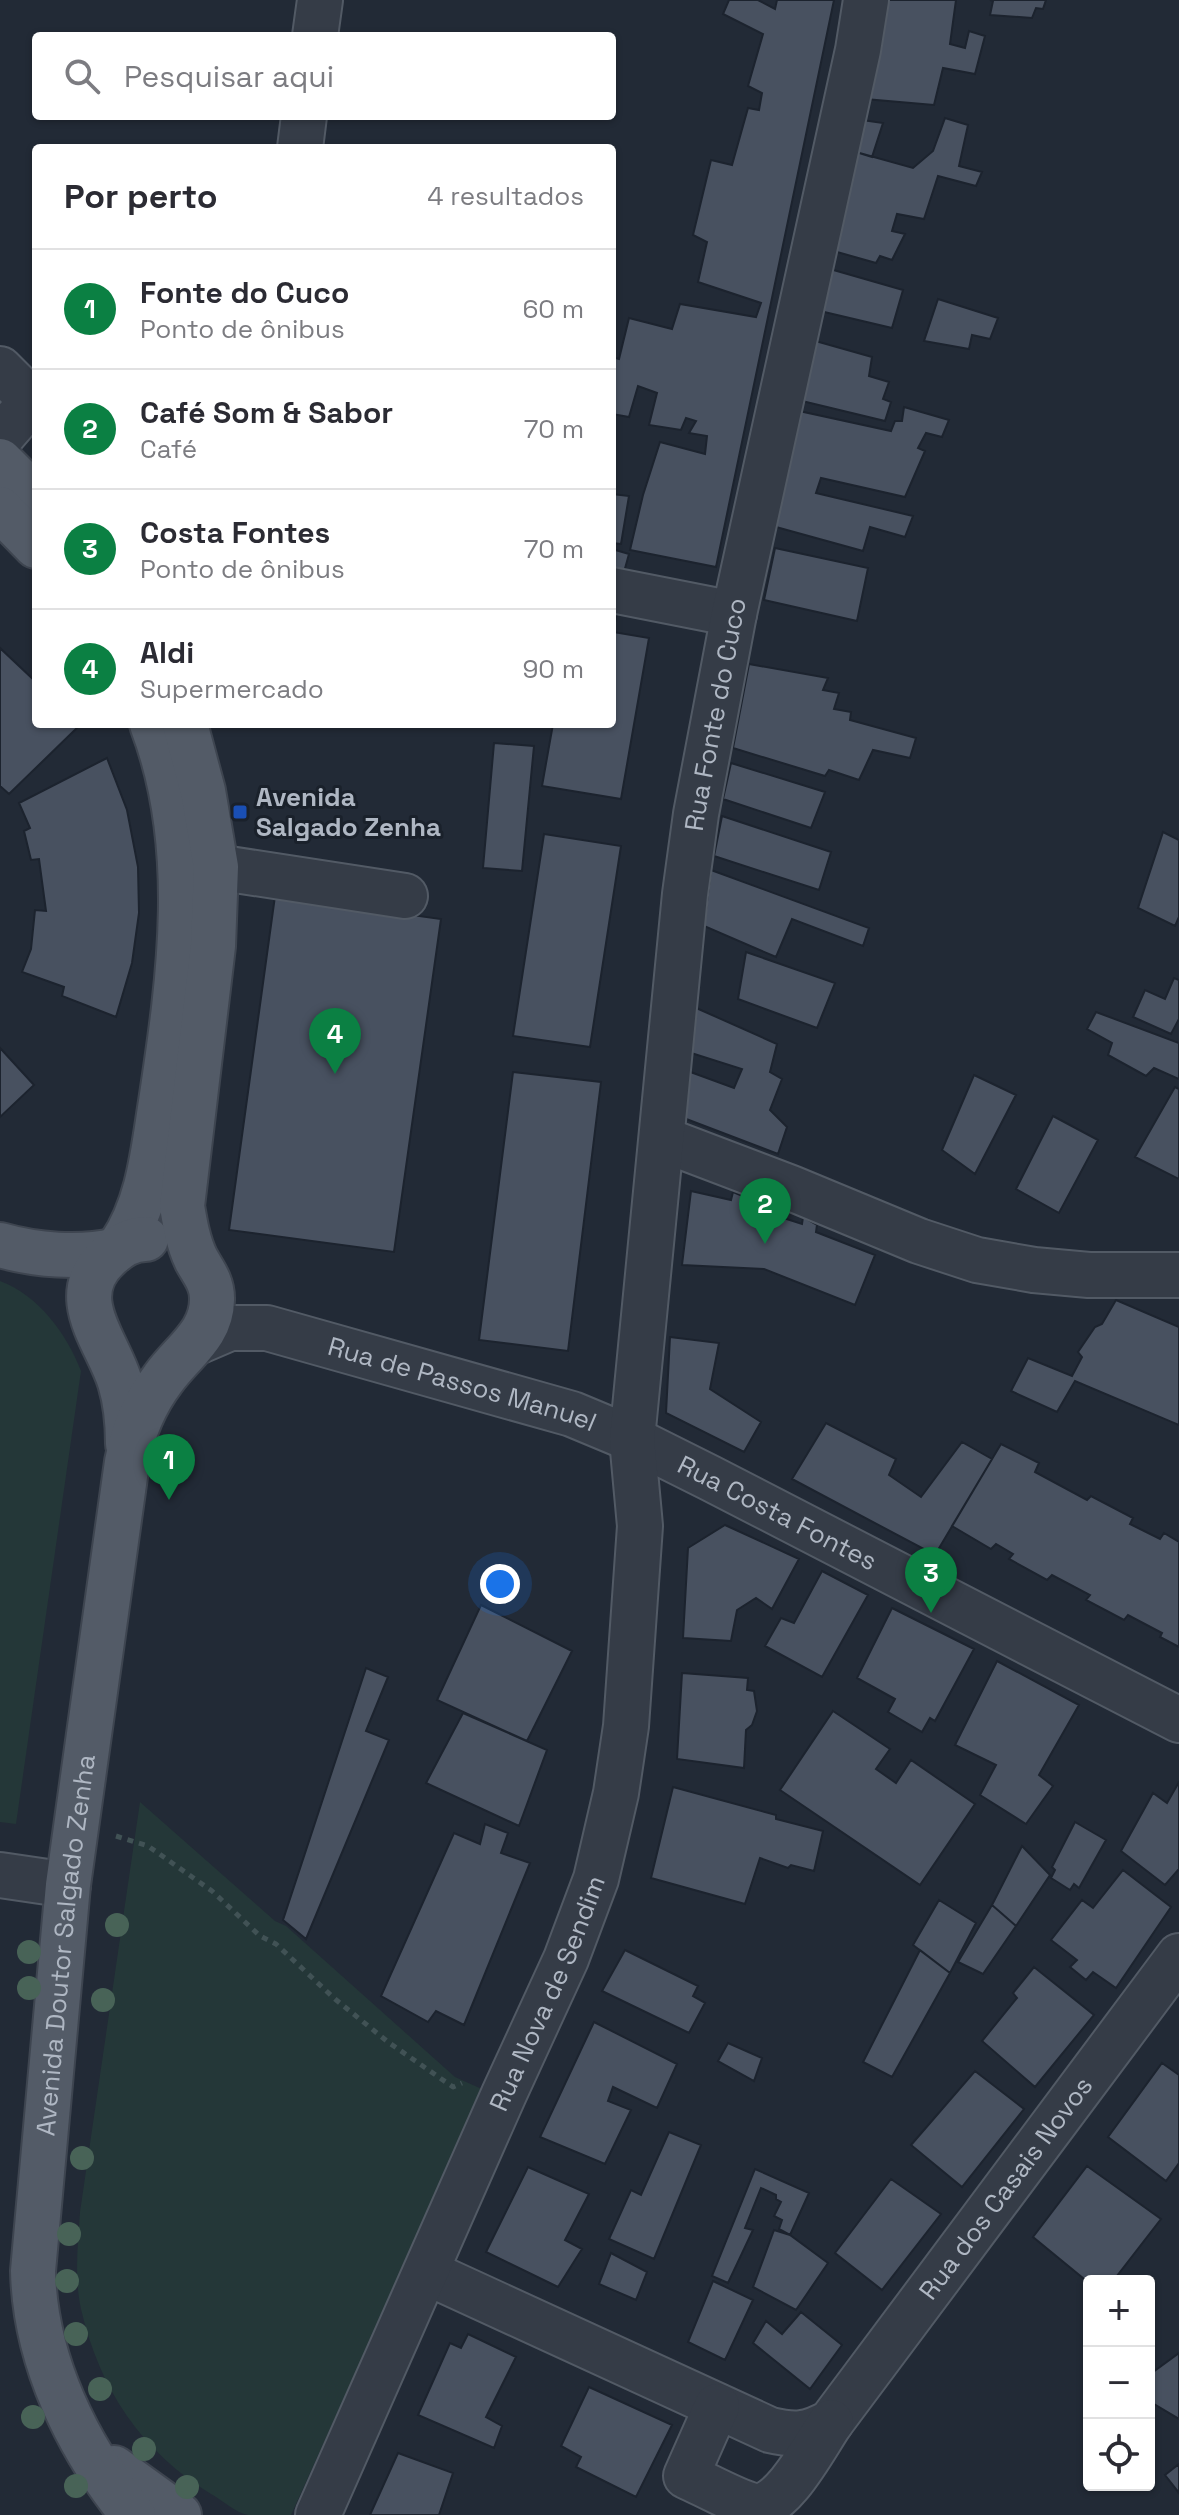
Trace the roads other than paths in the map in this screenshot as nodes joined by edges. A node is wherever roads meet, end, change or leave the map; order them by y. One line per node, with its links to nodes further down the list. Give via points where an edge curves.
1 (320, 0): 3 (street)
2 (866, 0): 13 (street, Rua Fonte do Cuco)
3 (316, 32)
4 (304, 120): 5 (street)
5 (300, 144)
6 (0, 369): 7 (street, via 32,401)
7 (0, 438)
8 (0, 461): 9 (main road)
9 (32, 493)
10 (0, 509): 11 (main road)
11 (32, 542)
12 (616, 591): 13 (street)
13 (734, 614): 19 (street, Rua Fonte do Cuco, via 689,867)
14 (154, 728): 18 (main road, Avenida Doutor Salgado Zenha, via 173,803 182,875)
15 (186, 728): 16 (main road, Avenida Doutor Salgado Zenha)
16 (216, 867): 17 (street); 18 (main road, Avenida Doutor Salgado Zenha, via 213,946)
17 (405, 896)
18 (185, 1050): 21 (main road, Avenida Doutor Salgado Zenha, via 138,1215); 22 (main road, Avenida Doutor Salgado Zenha, via 182,1206 187,1236)
19 (662, 1139): 23 (street, via 977,1260 1089,1275); 27 (street, Rua Fonte do Cuco)
20 (3, 1246): 21 (main road, via 92,1255); 24 (main road, via 47,1273)
21 (118, 1248): 22 (main road, via 140,1239 161,1239 180,1246); 24 (main road, Avenida Doutor Salgado Zenha, via 93,1277 89,1297)
22 (202, 1267): 25 (street, Rua de Passos Manuel, via 223,1297); 26 (main road, Avenida Doutor Salgado Zenha, via 212,1295 211,1316)
23 (1179, 1275)
24 (95, 1326): 26 (main road, via 113,1350 131,1360 171,1359); 28 (main road, Avenida Doutor Salgado Zenha, via 125,1406)
25 (289, 1334): 26 (street, Rua de Passos Manuel, via 230,1328); 27 (street, Rua de Passos Manuel, via 572,1414)
26 (192, 1346): 28 (main road, Avenida Doutor Salgado Zenha, via 148,1402)
27 (632, 1439): 29 (street, Rua Costa Fontes); 33 (street, Rua Nova de Sendim, via 640,1526 616,1793 591,1893 566,1959)
28 (127, 1462): 31 (main road, Avenida Doutor Salgado Zenha)
29 (1179, 1720)
30 (0, 1875): 31 (street)
31 (68, 1885): 35 (main road, Avenida Doutor Salgado Zenha, via 33,2271 41,2337)
32 (1179, 1956): 36 (street, Rua dos Casais Novos)
33 (426, 2272): 34 (street); 39 (street, Rua Nova de Sendim)
34 (717, 2406): 36 (street, via 791,2435); 36 (street, Rua dos Casais Novos, via 686,2476 756,2507 784,2492)
35 (73, 2422): 37 (main road, Avenida Doutor Salgado Zenha); 38 (main road, Avenida Doutor Salgado Zenha, via 112,2467)
36 (831, 2422)
37 (133, 2515)
38 (179, 2515)
39 (318, 2515)

